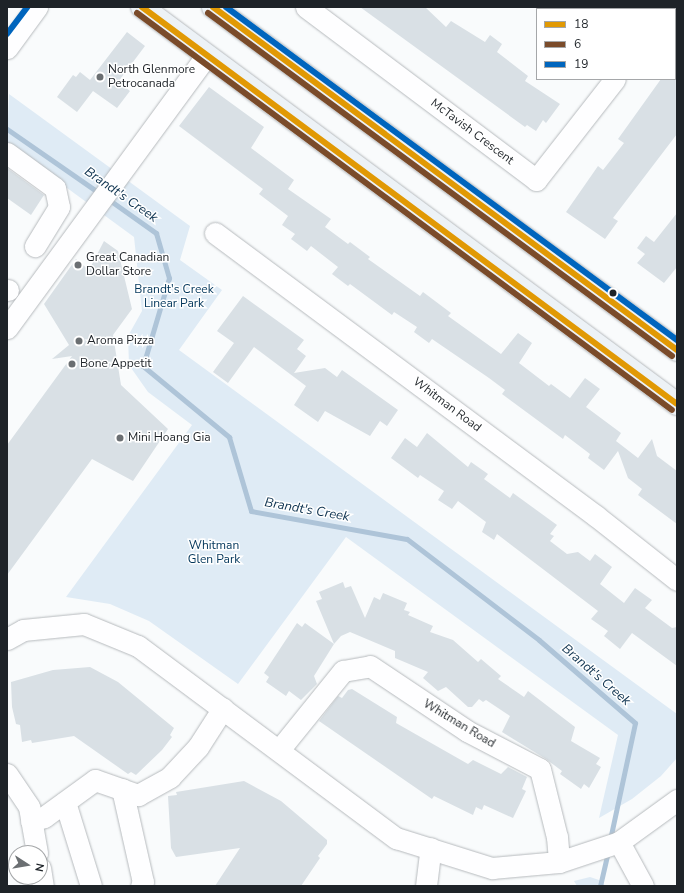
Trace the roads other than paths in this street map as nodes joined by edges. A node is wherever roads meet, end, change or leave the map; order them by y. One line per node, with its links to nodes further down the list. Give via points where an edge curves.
1 (37, 7): 5 (street)
2 (142, 7): 6 (main road)
3 (213, 7): 12 (main road)
4 (306, 7): 7 (street, McTavish Crescent, via 536,180)
5 (7, 48)
6 (207, 55): 11 (street); 13 (main road)
7 (614, 80)
8 (7, 153): 10 (street, via 55,188 58,208)
9 (214, 233): 14 (street, Whitman Road, via 590,512)
10 (35, 246)
11 (7, 328)
12 (677, 350)
13 (677, 404)
14 (677, 580)
15 (7, 639): 16 (street, via 23,630 84,624 138,646)
16 (223, 708): 17 (street); 19 (street, via 198,747 170,777)
17 (279, 750): 25 (street, via 396,838); 26 (street, Whitman Road, via 342,670 370,666 467,731 540,769 557,837)
18 (7, 774): 22 (street, via 28,807)
19 (130, 792): 21 (street, via 95,780); 28 (street, via 143,882)
20 (677, 800): 23 (street)
21 (65, 802): 22 (street, via 44,817); 27 (street)
22 (31, 821): 24 (street)
23 (619, 842): 26 (street); 30 (street)
24 (36, 845)
25 (431, 848): 26 (street, via 492,868); 29 (street)
26 (558, 862)
27 (92, 886)
28 (141, 886)
29 (426, 886)
30 (643, 886)

